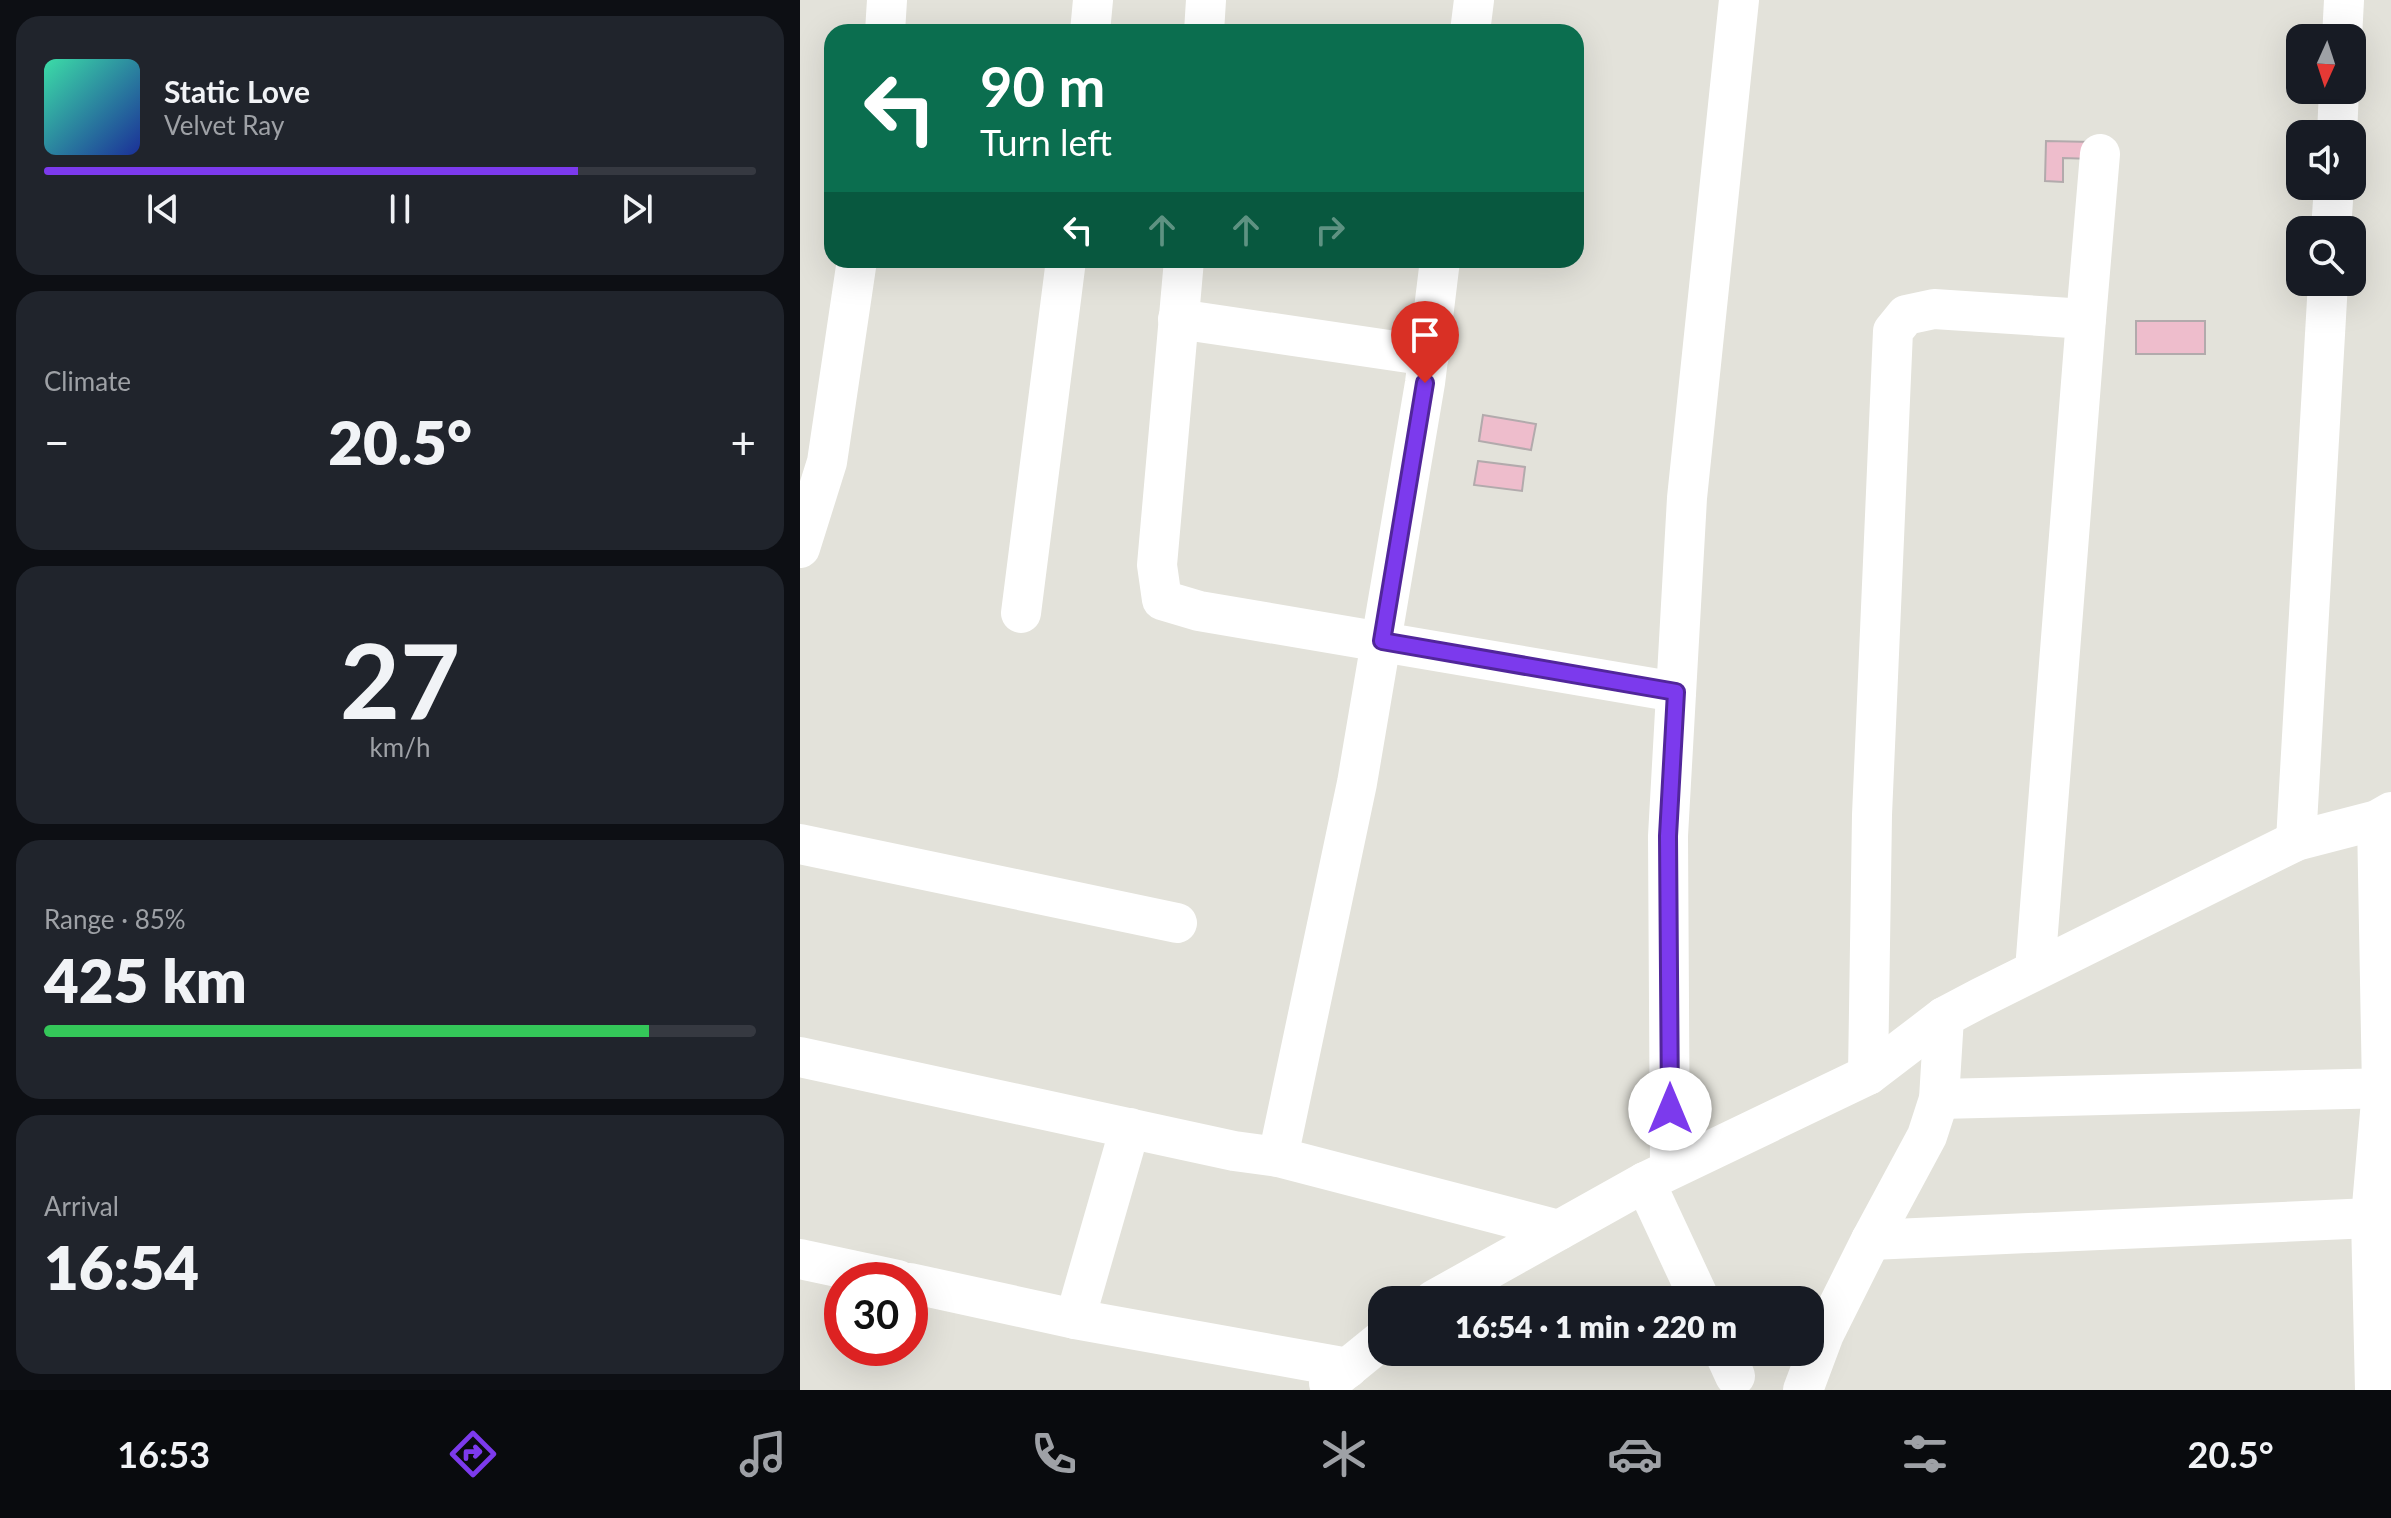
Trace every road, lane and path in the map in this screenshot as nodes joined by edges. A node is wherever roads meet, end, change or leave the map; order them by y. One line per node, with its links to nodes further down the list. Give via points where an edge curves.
1 (887, 0): 7 (street)
2 (1093, 0): 8 (street)
3 (1206, 0): 9 (street)
4 (1474, 0): 10 (street)
5 (1739, 0): 24 (street, via 1687,498)
6 (2344, 0): 11 (street)
7 (886, 24)
8 (1091, 24)
9 (1204, 24)
10 (1471, 24)
11 (2343, 24)
12 (2100, 154): 19 (street)
13 (856, 268): 21 (street, via 827,462)
14 (1065, 268): 22 (street)
15 (1183, 268): 18 (street)
16 (1439, 268): 20 (street)
17 (2327, 296): 26 (street)
18 (1178, 319): 20 (street); 23 (street, via 1157,565 1162,600 1199,611)
19 (2086, 319): 29 (street); 32 (street, via 1934,309 1906,315 1893,331 1872,815)
20 (1429, 356): 23 (street)
21 (800, 548)
22 (1021, 613)
23 (1382, 641): 24 (street); 36 (street)
24 (1676, 692): 37 (street)
25 (2384, 816): 26 (street); 33 (street)
26 (2296, 841): 29 (street)
27 (800, 844): 28 (street)
28 (1177, 923)
29 (2035, 970): 30 (street)
30 (1944, 1017): 32 (street); 34 (street)
31 (800, 1057): 35 (street)
32 (1868, 1075): 37 (street)
33 (2386, 1088): 34 (street); 38 (street)
34 (1939, 1099): 40 (street, via 1927,1136)
35 (1130, 1128): 36 (street); 46 (street)
36 (1278, 1157): 39 (street)
37 (1658, 1175): 39 (street); 44 (street)
38 (2371, 1218): 40 (street); 50 (street)
39 (1559, 1230): 43 (street)
40 (1871, 1240): 49 (street)
41 (800, 1259): 42 (street)
42 (824, 1264)
43 (1459, 1286)
44 (1695, 1286)
45 (928, 1287): 46 (street)
46 (1075, 1319): 48 (street)
47 (1368, 1351): 48 (street)
48 (1334, 1379)
49 (1803, 1390)
50 (2375, 1390)

